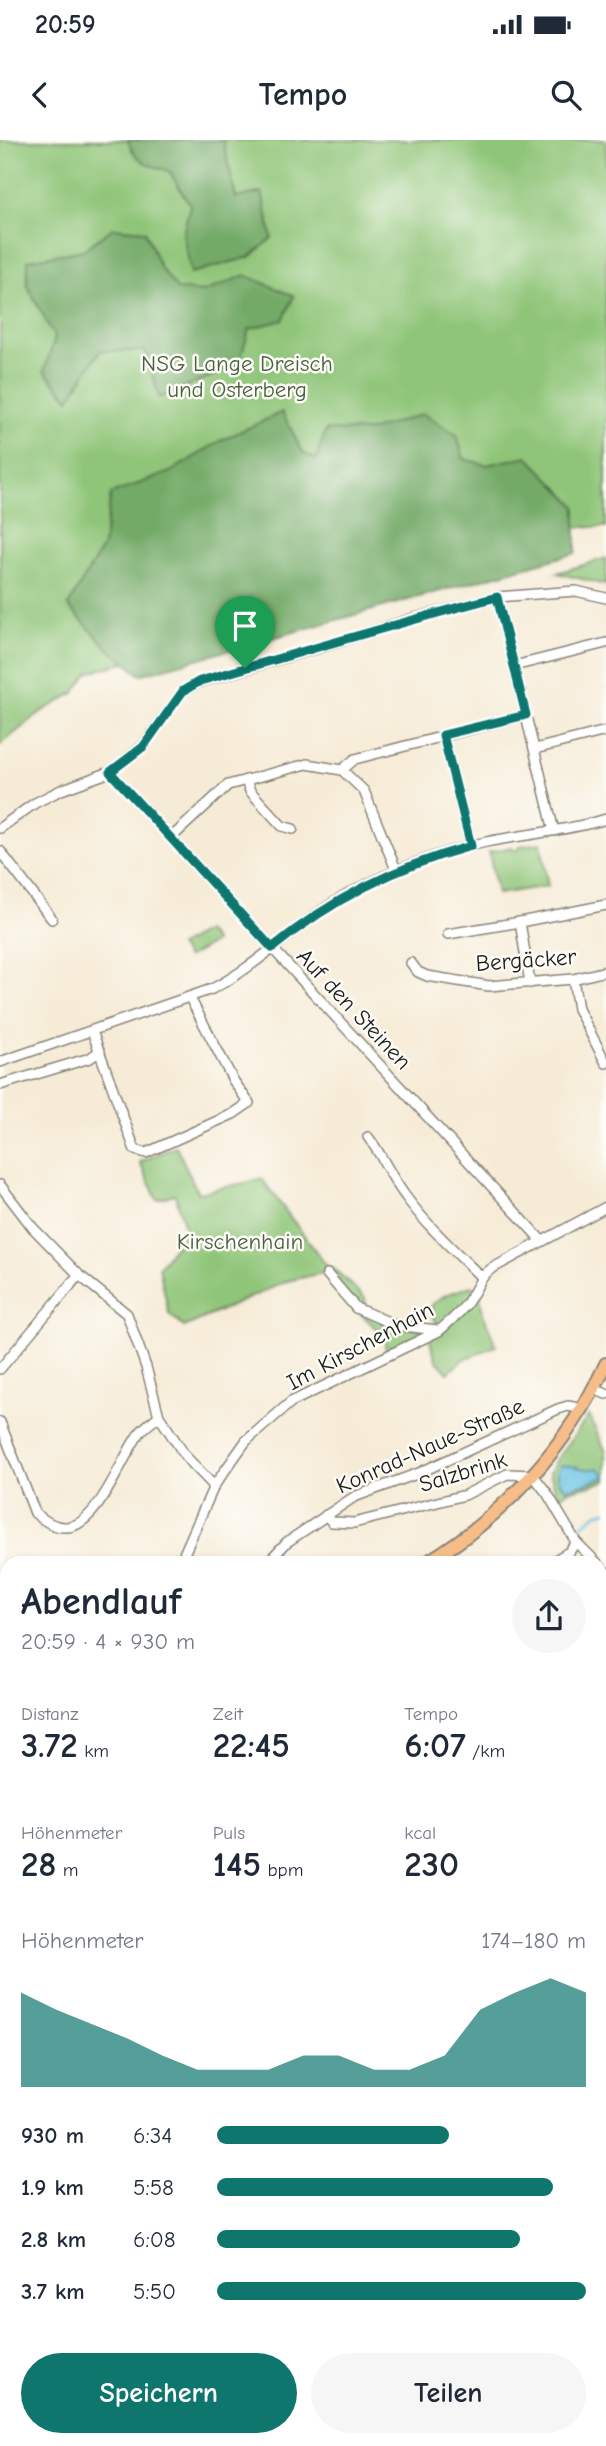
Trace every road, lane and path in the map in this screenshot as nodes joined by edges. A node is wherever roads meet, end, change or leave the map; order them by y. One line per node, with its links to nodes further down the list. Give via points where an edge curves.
1 (497, 597): 2 (street, via 576,591); 4 (street); 10 (street, via 200,681 183,691 143,747)
2 (606, 598)
3 (606, 643): 4 (street)
4 (514, 666): 5 (street)
5 (526, 715): 7 (street); 8 (street)
6 (606, 731): 8 (street)
7 (443, 735): 9 (street, via 355,760); 17 (street)
8 (535, 749): 15 (street)
9 (342, 770): 11 (street, via 307,764); 19 (street, via 364,791)
10 (110, 772): 13 (street, via 35,803); 16 (street, Auf den Steinen)
11 (246, 780): 14 (street, via 250,791 282,826); 16 (street, via 228,785)
12 (606, 819): 15 (street)
13 (0, 828)
14 (293, 829)
15 (554, 831): 17 (street)
16 (171, 838): 24 (street, Auf den Steinen)
17 (471, 846): 19 (street)
18 (0, 851): 21 (street)
19 (397, 872): 24 (street, via 336,902)
20 (606, 905): 22 (street)
21 (52, 919)
22 (520, 922): 23 (street); 28 (street)
23 (448, 934)
24 (272, 948): 29 (street, via 232,978); 38 (street, Auf den Steinen)
25 (411, 963): 28 (street, Bergäcker, via 427,976 459,982 489,986)
26 (606, 971): 27 (street, Bergäcker)
27 (573, 979): 28 (street, Bergäcker); 33 (street, via 578,1009)
28 (530, 983)
29 (190, 998): 30 (street); 31 (street, via 249,1103 233,1114 146,1153 135,1150)
30 (92, 1031): 31 (street); 32 (street)
31 (100, 1051): 34 (street)
32 (0, 1062)
33 (606, 1063)
34 (0, 1085)
35 (368, 1137): 41 (street, via 404,1196)
36 (0, 1185): 40 (street)
37 (606, 1207): 38 (street)
38 (541, 1240): 41 (street)
39 (327, 1274): 42 (street, via 356,1308 395,1325)
40 (79, 1275): 44 (street); 47 (street, via 127,1314)
41 (481, 1277): 42 (street, Im Kirschenhain, via 458,1314)
42 (439, 1331): 50 (street, Im Kirschenhain, via 291,1402 246,1441)
43 (606, 1364): 45 (main road)
44 (0, 1369)
45 (600, 1392): 46 (main road)
46 (583, 1409): 49 (main road); 51 (street, Konrad-Naue-Straße, via 558,1409 419,1474 370,1490)
47 (159, 1416): 48 (street, via 140,1433 97,1507 79,1523 64,1528 35,1513); 50 (street, via 186,1457)
48 (0, 1422)
49 (533, 1475): 51 (street, Salzbrink, via 507,1474 465,1495 354,1523 332,1522); 52 (street); 55 (main road)
50 (214, 1486): 53 (street, Im Kirschenhain)
51 (326, 1515): 54 (street, Konrad-Naue-Straße)
52 (576, 1542): 56 (street); 57 (street)
53 (183, 1556)
54 (274, 1556)
55 (436, 1556)
56 (562, 1556)
57 (590, 1556)

